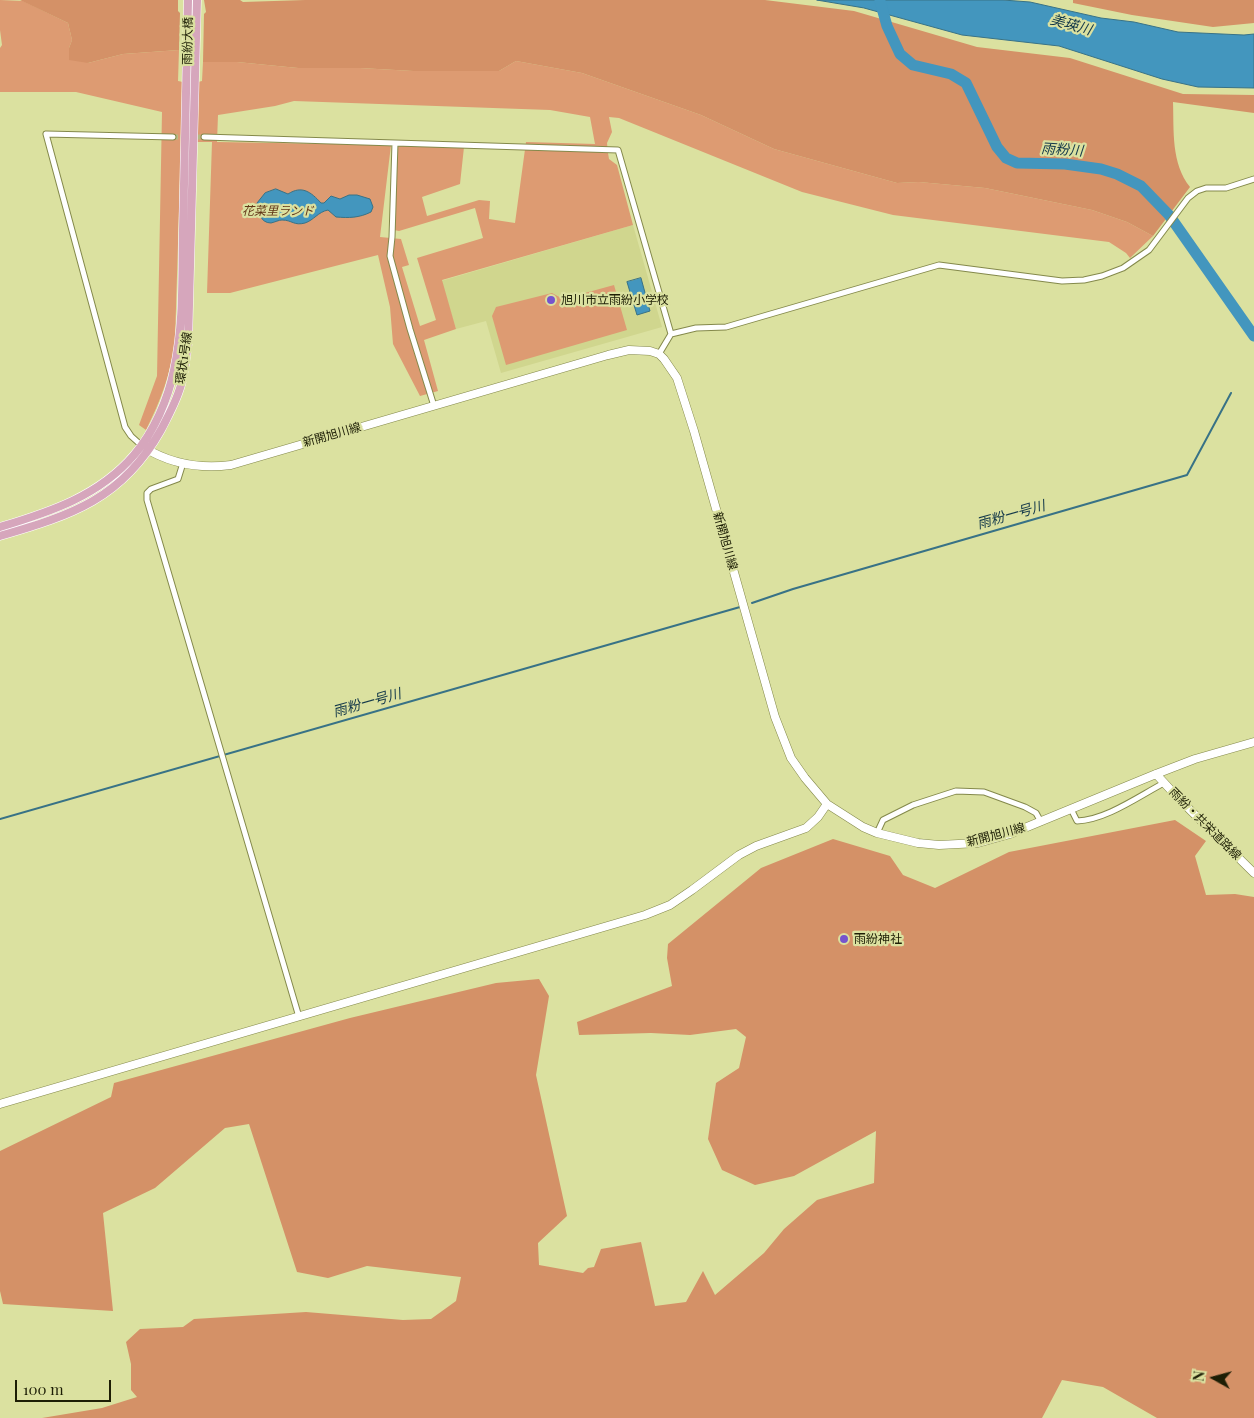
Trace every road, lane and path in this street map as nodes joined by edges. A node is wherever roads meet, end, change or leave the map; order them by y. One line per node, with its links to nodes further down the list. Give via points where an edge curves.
1 (188, 0): 3 (main road, 雨紛大橋)
2 (197, 0): 3 (main road, 雨紛大橋)
3 (191, 82): 11 (main road, 環状1号線, via 179,342 168,392); 12 (main road, 環状1号線, via 188,343 176,400)
4 (173, 137): 11 (street, via 46,134 125,427)
5 (204, 137): 6 (street)
6 (395, 143): 8 (street, via 618,150); 10 (street, via 390,256)
7 (1254, 179): 8 (street, via 1226,188 1197,191 1188,198 1153,246 1123,268 1102,276 1084,280 1053,280 939,265 726,327 696,328)
8 (671, 334): 9 (street)
9 (658, 354): 10 (main road, 新開旭川線, via 650,350 629,350); 19 (main road, 新開旭川線, via 670,365 677,378 784,743 805,778)
10 (434, 406): 13 (main road, 新開旭川線, via 231,465 212,467)
11 (141, 446): 12 (main road, 新開旭川線); 14 (main road, 環状1号線, via 115,473 76,500)
12 (149, 451): 13 (main road, 新開旭川線); 15 (main road, 環状1号線, via 120,483 83,507 46,523)
13 (183, 463): 24 (street, via 178,479 151,489 147,500)
14 (0, 527)
15 (0, 536)
16 (1254, 742): 17 (main road, 新開旭川線)
17 (1156, 774): 18 (main road, 雨紛・共栄道路線); 20 (main road, 新開旭川線)
18 (1164, 783): 20 (street, via 1087,821 1077,821); 23 (main road, 雨紛・共栄道路線)
19 (827, 804): 22 (main road, 新開旭川線); 24 (main road, via 806,828 739,855 670,905)
20 (1071, 809): 21 (main road, 新開旭川線)
21 (1041, 822): 22 (main road, 新開旭川線, via 978,843 959,845 918,843); 22 (street, via 1036,813 1009,801 984,792 956,791 883,820)
22 (877, 833)
23 (1254, 873)
24 (298, 1018): 25 (main road)
25 (0, 1104)

